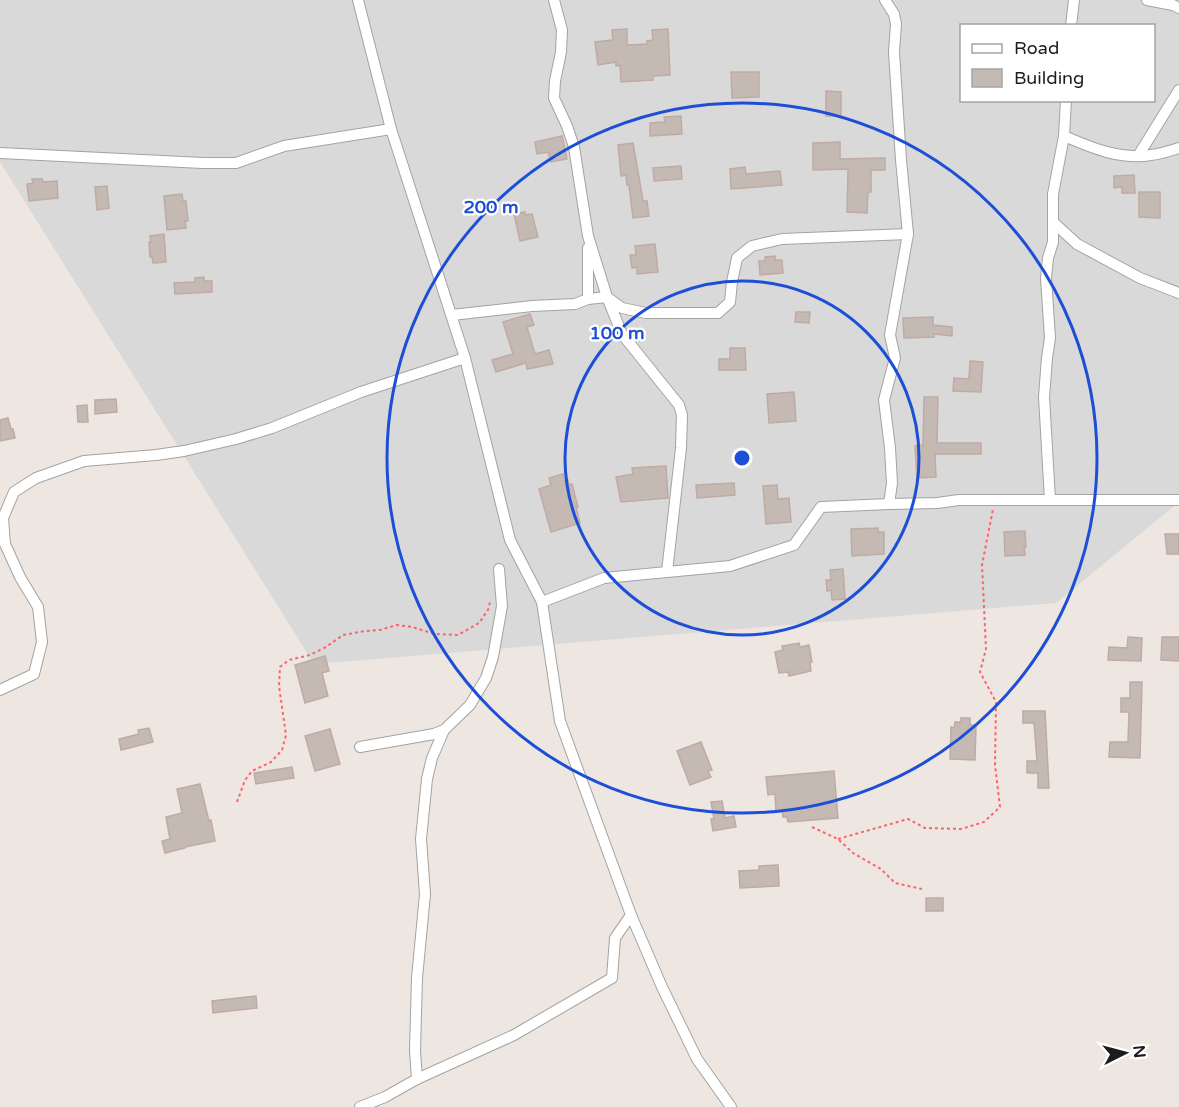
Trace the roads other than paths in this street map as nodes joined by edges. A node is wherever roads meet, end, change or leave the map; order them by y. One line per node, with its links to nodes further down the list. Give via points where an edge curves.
1 (358, 0): 10 (street)
2 (554, 0): 17 (street, via 562,30 554,98 574,147)
3 (885, 0): 16 (street, via 896,24 894,51)
4 (1074, 0): 7 (street)
5 (1147, 0): 6 (street)
6 (1179, 8)
7 (1071, 24)
8 (1179, 90): 14 (street)
9 (1066, 102): 11 (street)
10 (391, 129): 13 (street, via 284,146 237,163); 21 (street)
11 (1064, 136): 14 (street, via 1119,156); 15 (street, via 1053,194)
12 (1179, 148): 14 (street)
13 (0, 153)
14 (1138, 156)
15 (1053, 222): 18 (street, via 1077,244 1140,278); 23 (street, via 1046,278 1050,338 1044,397)
16 (908, 234): 19 (street, via 782,239 752,246 737,258 730,302 718,313 646,313 622,308); 25 (street, via 890,335 895,358 884,400 891,460)
17 (588, 236): 19 (street); 20 (street)
18 (1179, 293)
19 (608, 297): 20 (street); 27 (street, via 622,334 679,405 682,415)
20 (588, 299): 21 (street, via 575,304)
21 (452, 315): 22 (street)
22 (465, 358): 28 (street, via 510,540); 29 (street, via 362,392 263,431 184,451 84,461 36,478 14,492 3,518 5,544 38,607 42,642 34,674)
23 (1050, 500): 24 (street); 25 (street)
24 (1179, 500)
25 (889, 504): 27 (street, via 821,507 794,545 730,566)
26 (499, 568): 30 (street, via 502,606 486,678 470,705)
27 (667, 572): 28 (street, via 604,578)
28 (542, 602): 32 (street, via 560,721)
29 (0, 690)
30 (444, 730): 31 (street); 33 (street, via 427,779 420,840 425,894 417,978)
31 (360, 747)
32 (631, 915): 33 (street, via 615,938 612,978 514,1035); 35 (street, via 697,1059)
33 (417, 1079): 34 (street)
34 (360, 1107)
35 (730, 1107)

